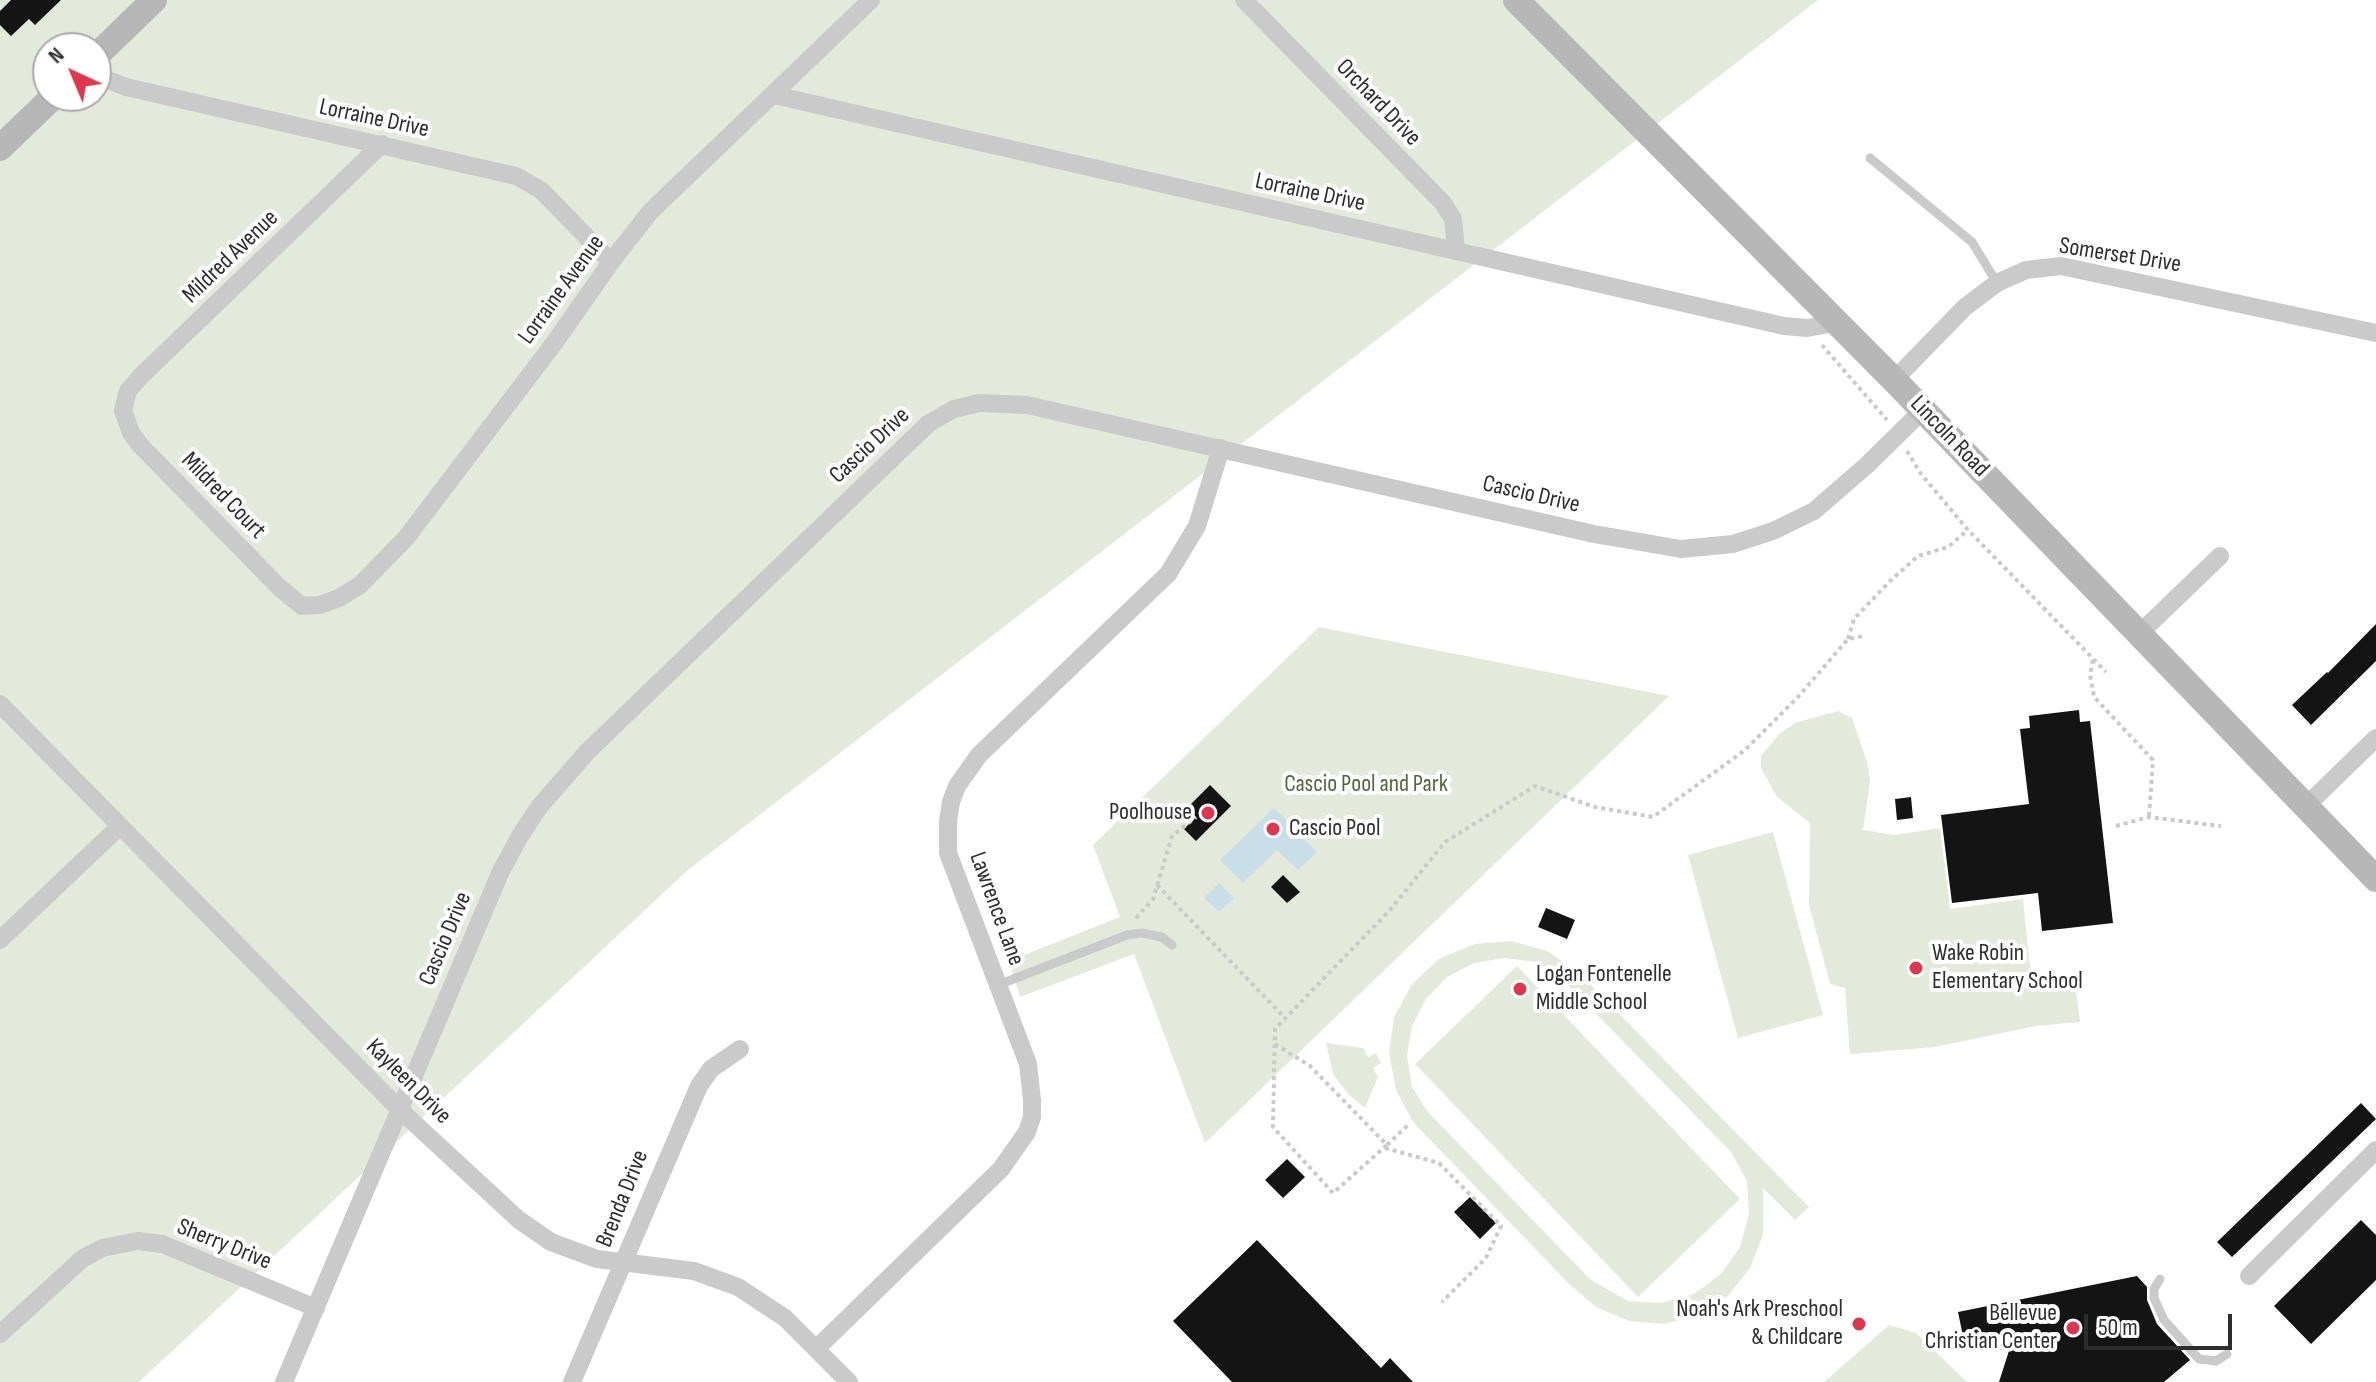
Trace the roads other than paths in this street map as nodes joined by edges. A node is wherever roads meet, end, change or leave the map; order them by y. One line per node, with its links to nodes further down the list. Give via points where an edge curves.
1 (154, 0): 5 (main road)
2 (871, 0): 7 (street, Lorraine Avenue)
3 (1244, 0): 12 (street, Orchard Drive, via 1443,203 1453,219)
4 (1516, 0): 15 (main road, Lincoln Road)
5 (112, 41)
6 (112, 81): 9 (street, Lorraine Drive)
7 (774, 95): 12 (street, Lorraine Drive); 13 (street, Lorraine Avenue, via 650,212)
8 (37, 112): 10 (main road)
9 (382, 144): 13 (street, Lorraine Drive, via 516,176 541,190); 18 (street, Mildred Avenue, via 140,377 128,391)
10 (0, 148)
11 (1870, 158): 14 (lane, via 1972,242)
12 (1456, 250): 15 (street, Lorraine Drive, via 1784,326)
13 (611, 262): 22 (street, Lorraine Avenue, via 406,538 360,585 320,605)
14 (1997, 283): 16 (street, Somerset Drive, via 2026,270 2061,266); 17 (street, Somerset Drive, via 1965,307)
15 (1836, 323): 17 (main road, Lincoln Road)
16 (2376, 333)
17 (1894, 380): 19 (main road, Lincoln Road)
18 (123, 410): 22 (street, Mildred Court, via 140,445)
19 (1923, 410): 20 (street, Cascio Drive, via 1814,511 1733,544 1681,549 1594,534); 23 (main road, Lincoln Road)
20 (1221, 448): 31 (street, Lawrence Lane, via 1197,526 1168,574 979,755 957,786 948,821 948,853); 33 (street, Cascio Drive, via 1027,405 979,403 929,423 588,751 539,807 501,871)
21 (2220, 556): 23 (street)
22 (302, 606)
23 (2140, 633): 26 (main road, Lincoln Road)
24 (0, 704): 27 (street, Kayleen Drive)
25 (2376, 738): 26 (street)
26 (2306, 806): 28 (main road, Lincoln Road)
27 (120, 826): 29 (street); 33 (street, Kayleen Drive)
28 (2376, 879)
29 (0, 940)
30 (1172, 945): 31 (lane, via 1162,937 1127,935)
31 (998, 985): 40 (street, Lawrence Lane, via 1029,1073 1032,1117 1027,1132 1001,1169)
32 (740, 1049): 35 (street, Brenda Drive, via 711,1069 699,1086)
33 (400, 1110): 35 (street, Kayleen Drive, via 537,1233 578,1253); 38 (street, Cascio Drive)
34 (2376, 1150): 36 (street)
35 (623, 1262): 40 (street, Kayleen Drive, via 694,1271 738,1287 785,1318); 43 (street, Brenda Drive)
36 (2249, 1276)
37 (2160, 1279): 41 (lane, via 2154,1298 2164,1320 2199,1359 2216,1361)
38 (316, 1308): 39 (street, Sherry Drive, via 162,1244 138,1241 82,1259); 42 (street, Cascio Drive)
39 (0, 1334)
40 (817, 1348): 44 (street, Kayleen Drive)
41 (2227, 1354)
42 (284, 1382)
43 (572, 1382)
44 (849, 1382)

